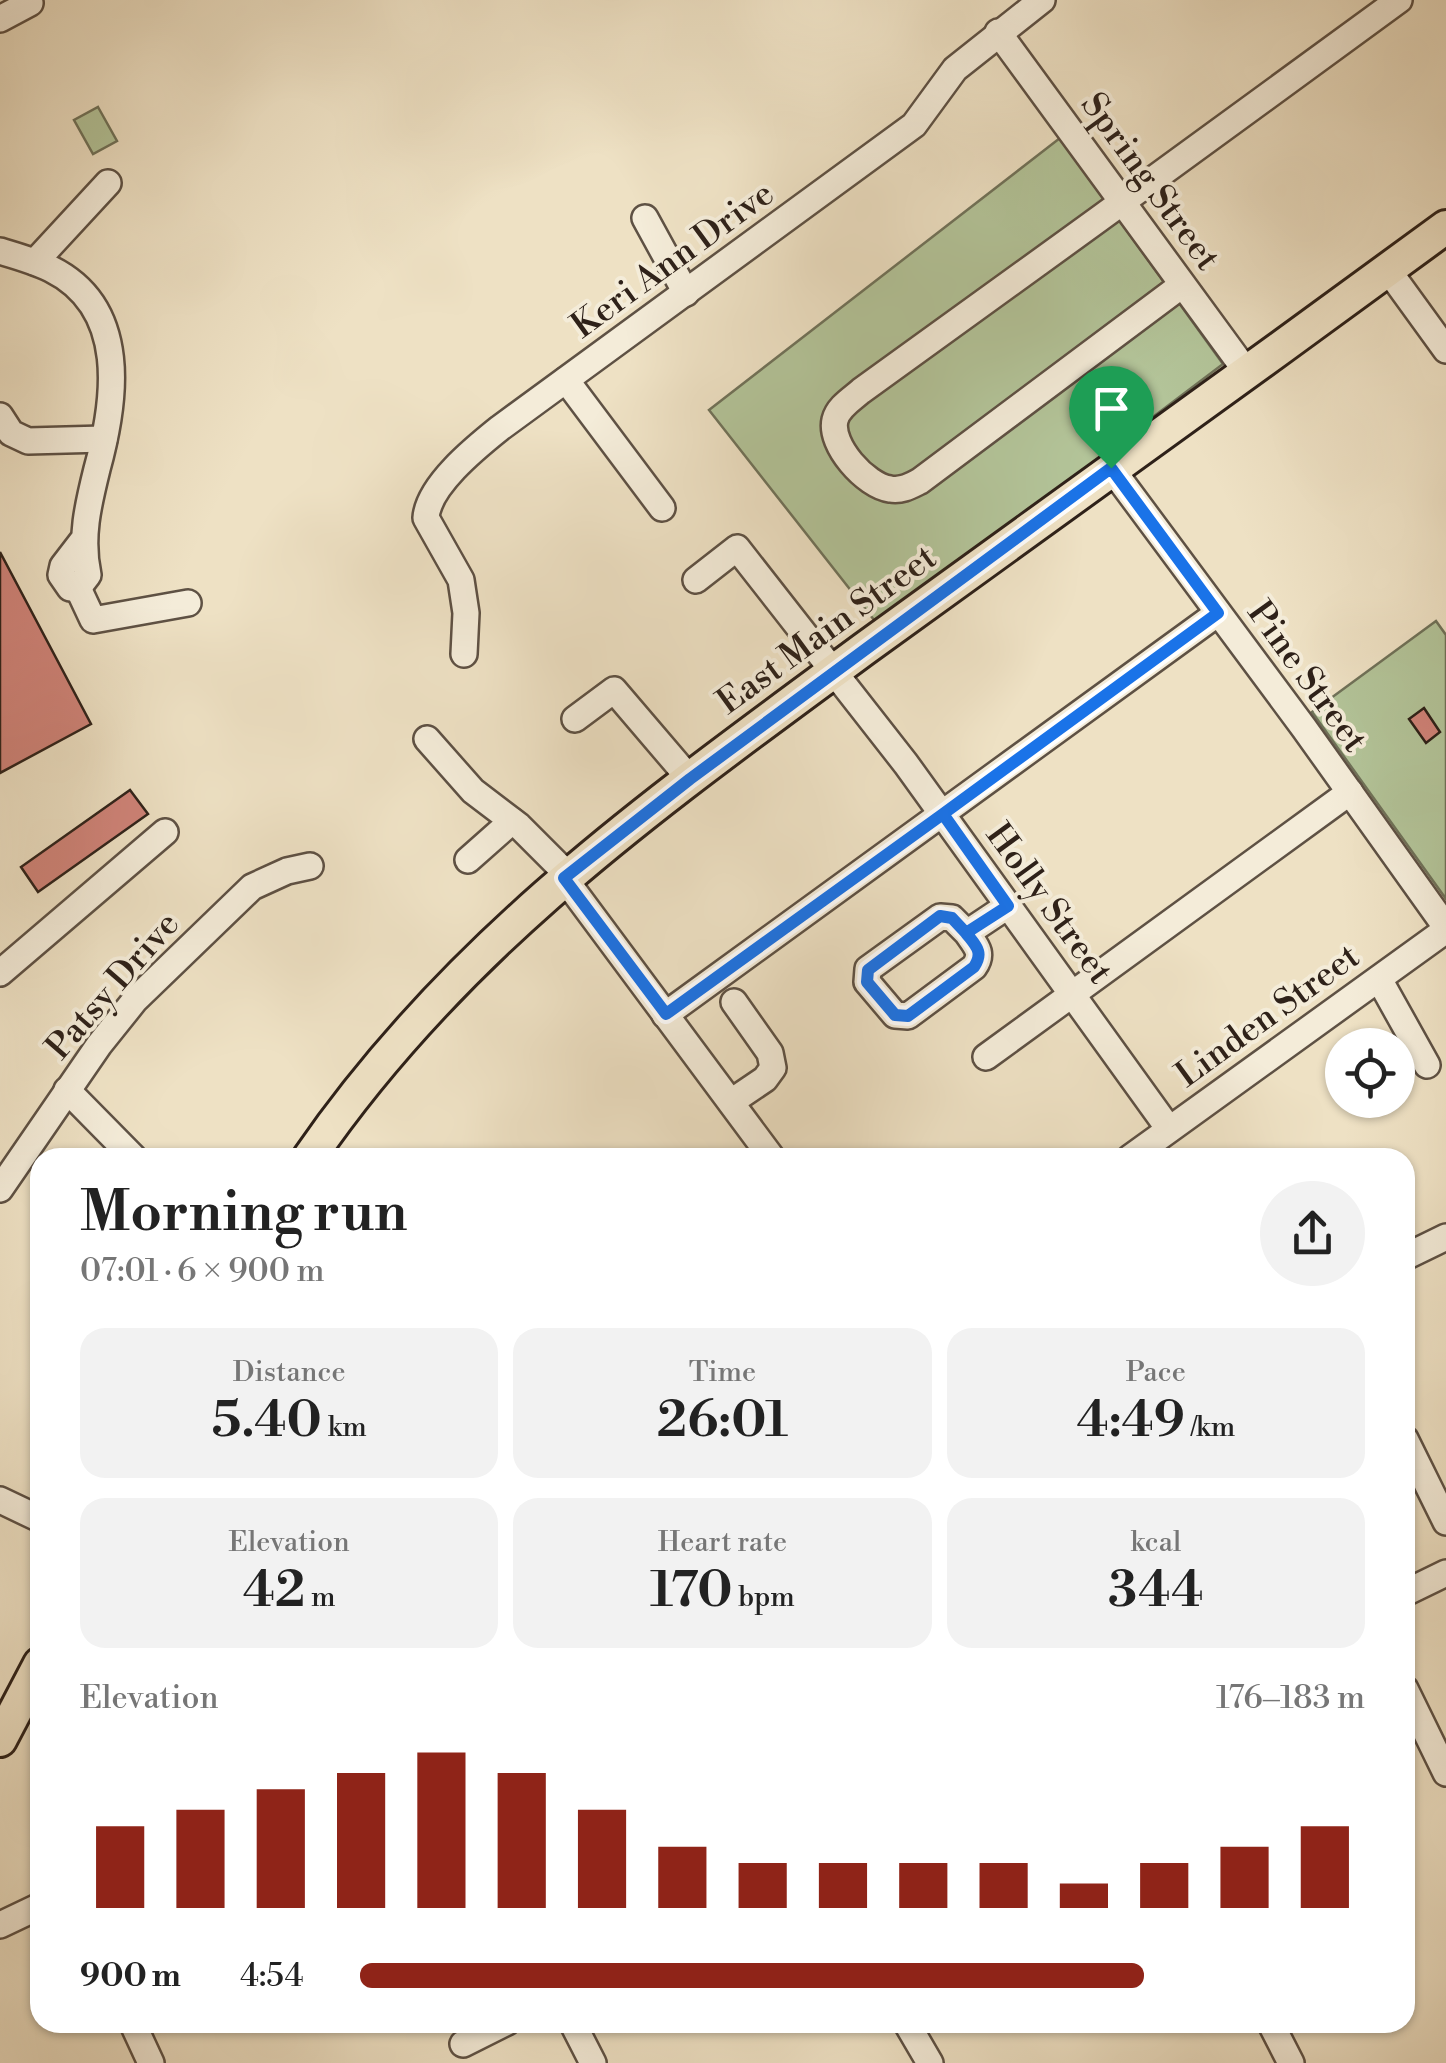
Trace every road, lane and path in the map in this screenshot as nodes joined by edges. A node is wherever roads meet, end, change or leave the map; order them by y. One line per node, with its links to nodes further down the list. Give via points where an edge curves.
1 (1042, 0): 5 (street, Keri Ann Drive)
2 (1399, 0): 7 (street)
3 (30, 3): 4 (street)
4 (0, 19)
5 (998, 32): 7 (street, Spring Street); 14 (street, Keri Ann Drive, via 955,69 914,124)
6 (108, 183): 11 (street)
7 (1124, 203): 13 (street, Spring Street); 13 (street, via 841,408 834,423 848,458 886,489 920,481)
8 (645, 218): 14 (street)
9 (1446, 227): 12 (main road, East Main Street)
10 (0, 251): 11 (street)
11 (35, 262): 19 (street, via 76,288 108,340 114,379)
12 (1388, 270): 15 (street); 16 (main road, East Main Street)
13 (1182, 285): 16 (street, Spring Street)
14 (686, 293): 17 (street, Keri Ann Drive)
15 (1446, 350)
16 (1246, 371): 20 (main road, East Main Street)
17 (566, 380): 21 (street); 25 (street, Keri Ann Drive, via 484,441 427,507 426,518 461,580)
18 (0, 416): 19 (street, via 11,433 28,441)
19 (104, 439): 23 (street, via 83,540 61,575 78,588 93,620)
20 (1111, 468): 24 (street, Pine Street); 26 (main road, East Main Street)
21 (662, 508)
22 (696, 580): 26 (street, Holly Street, via 736,548)
23 (188, 602)
24 (1218, 613): 30 (street, Pine Street); 31 (street)
25 (464, 654)
26 (834, 672): 29 (main road, East Main Street); 31 (street, Holly Street)
27 (575, 719): 29 (street, via 614,690)
28 (426, 739): 32 (street, via 472,791)
29 (690, 779): 36 (main road, East Main Street)
30 (1350, 792): 38 (street, Pine Street); 42 (street)
31 (943, 814): 37 (street, Holly Street); 44 (street)
32 (512, 821): 34 (street); 36 (street)
33 (165, 832): 40 (street)
34 (468, 860)
35 (310, 866): 47 (street, Patsy Drive, via 270,877 234,901 135,1000)
36 (566, 876): 44 (street); 51 (main road, East Main Street, via 412,1027)
37 (1008, 906): 39 (street); 42 (street, Holly Street)
38 (1446, 929): 41 (street, Linden Street)
39 (966, 933): 39 (street, via 980,959 908,1016 895,1015 867,982 868,970 940,916)
40 (0, 974)
41 (1379, 978): 46 (street); 49 (street, Linden Street)
42 (1072, 994): 45 (street); 49 (street, Holly Street)
43 (734, 1002): 48 (street, via 770,1053 772,1068)
44 (666, 1014): 48 (street)
45 (986, 1058)
46 (1426, 1065)
47 (67, 1090): 50 (street); 54 (street, Patsy Drive)
48 (732, 1102): 52 (street)
49 (1170, 1128): 53 (street, Linden Street)
50 (124, 1148)
51 (318, 1148)
52 (765, 1148)
53 (1143, 1148)
54 (0, 1189)
55 (1446, 1236): 56 (street)
56 (1415, 1252)
57 (1415, 1472): 60 (street)
58 (0, 1500): 59 (street)
59 (30, 1514)
60 (1446, 1522)
61 (1446, 1573): 62 (street)
62 (1415, 1588)
63 (30, 1683): 65 (main road)
64 (1415, 1709): 66 (street)
65 (0, 1740)
66 (1446, 1773)
67 (30, 1911): 68 (street)
68 (0, 1925)
69 (137, 2033): 75 (street)
70 (485, 2033): 74 (street)
71 (578, 2033): 76 (street)
72 (912, 2033): 77 (street)
73 (1276, 2033): 78 (street)
74 (463, 2044)
75 (150, 2063)
76 (594, 2063)
77 (930, 2063)
78 (1291, 2063)

